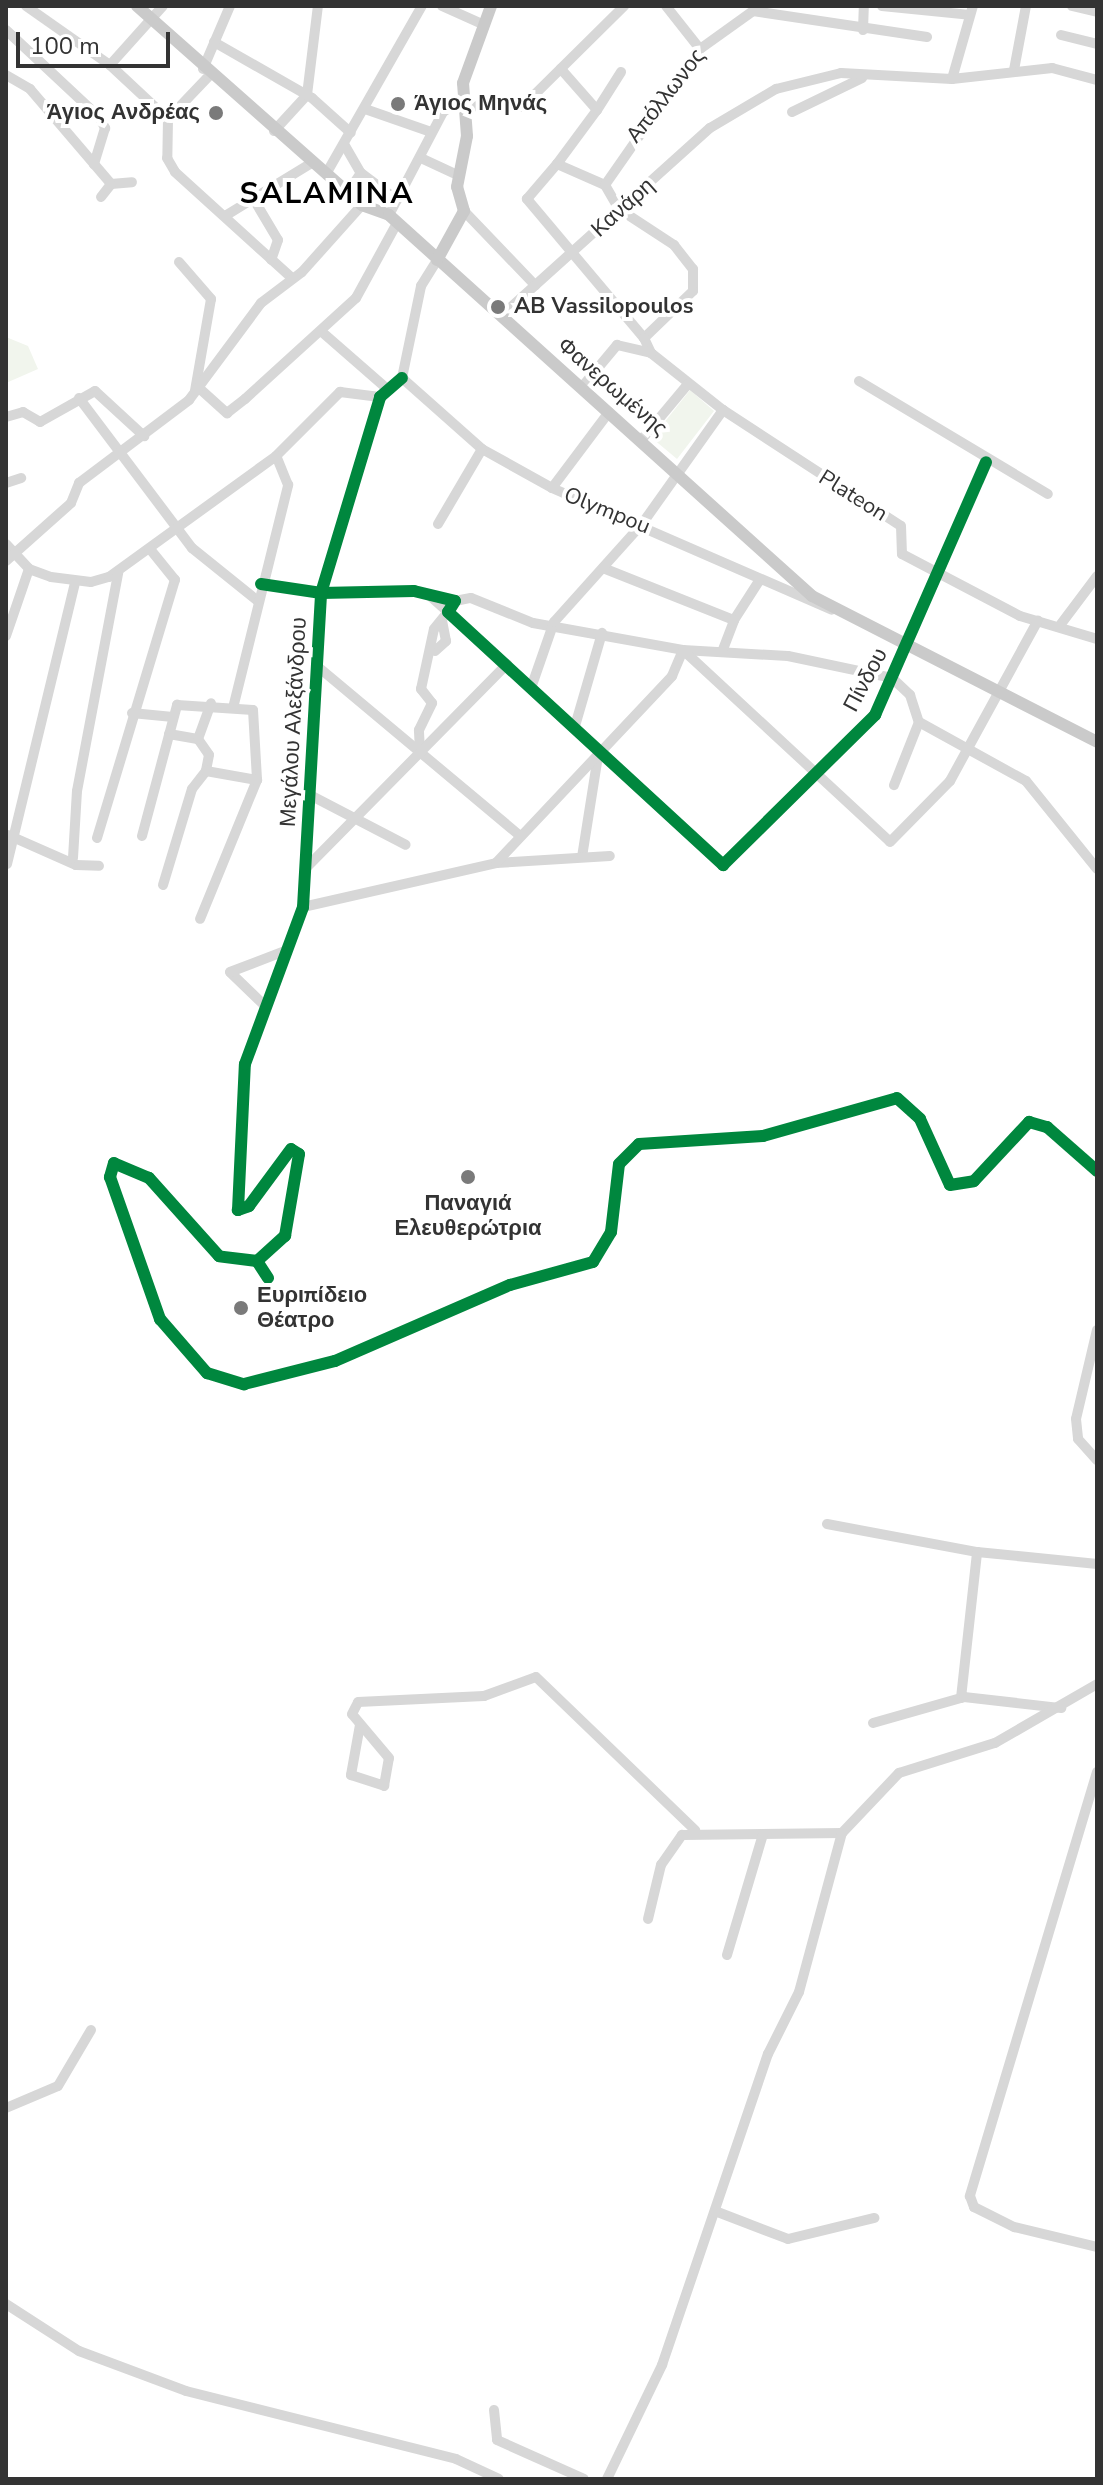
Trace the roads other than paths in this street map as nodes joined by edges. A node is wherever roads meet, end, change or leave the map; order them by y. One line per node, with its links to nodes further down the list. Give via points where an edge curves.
1 (26, 6): 27 (street)
2 (137, 6): 18 (main road, Φανερωμένης)
3 (163, 6): 18 (street)
4 (230, 6): 24 (street)
5 (318, 6): 36 (street)
6 (422, 6): 38 (street)
7 (442, 6): 19 (street)
8 (491, 6): 19 (main road)
9 (624, 6): 28 (street)
10 (666, 6): 26 (street)
11 (864, 6): 21 (street)
12 (882, 6): 15 (street)
13 (1026, 6): 29 (street)
14 (1072, 6): 17 (street)
15 (971, 10): 34 (street)
16 (814, 11): 21 (street, Απόλλωνος); 26 (street, Απόλλωνος, via 753,11)
17 (1097, 12)
18 (153, 20): 27 (street); 31 (main road, Φανερωμένης)
19 (482, 24): 37 (main road)
20 (6, 30): 48 (street, via 99,117 105,128)
21 (863, 30): 23 (street, Απόλλωνος)
22 (1061, 35): 25 (street)
23 (927, 37)
24 (214, 42): 31 (street); 36 (street)
25 (1097, 44)
26 (700, 49): 55 (street, Απόλλωνος)
27 (110, 65): 41 (street)
28 (561, 69): 37 (street, via 522,107); 39 (street)
29 (1014, 70): 34 (street); 35 (street, via 1052,68)
30 (621, 72): 39 (street)
31 (206, 73): 41 (street); 42 (main road, Φανερωμένης)
32 (6, 75): 48 (street, via 30,89)
33 (862, 78): 34 (street); 40 (street); 61 (street, Κανάρη, via 820,75 745,102)
34 (952, 79)
35 (1097, 80)
36 (307, 95): 42 (street); 44 (street)
37 (462, 106): 43 (street, via 443,112); 52 (main road, via 467,136)
38 (365, 109): 43 (street); 44 (street)
39 (597, 110): 49 (street)
40 (792, 112)
41 (168, 119): 63 (street, via 170,165)
42 (274, 131): 47 (main road, Φανερωμένης)
43 (431, 132): 46 (street)
44 (351, 133): 45 (street)
45 (344, 144): 50 (street); 51 (street)
46 (423, 159): 52 (street); 58 (street)
47 (313, 162): 51 (main road, Φανερωμένης); 59 (street)
48 (94, 164): 54 (street)
49 (557, 164): 55 (street); 65 (street, via 527,199)
50 (361, 173): 56 (street); 58 (street)
51 (326, 174): 56 (main road, Φανερωμένης)
52 (458, 175): 62 (main road)
53 (132, 182): 54 (street)
54 (111, 184): 57 (street)
55 (605, 185): 61 (street)
56 (348, 192): 60 (main road, Φανερωμένης)
57 (101, 197)
58 (397, 200): 64 (street)
59 (256, 203): 63 (street); 66 (street, via 278,240)
60 (362, 205): 64 (main road, Φανερωμένης); 69 (street)
61 (619, 209): 65 (street, Κανάρη); 73 (street, via 674,245 696,278 688,297)
62 (464, 211): 67 (main road); 70 (street)
63 (225, 216): 66 (street)
64 (393, 219): 67 (main road, Φανερωμένης); 72 (street, via 368,282)
65 (574, 253): 70 (street, Κανάρη); 73 (street)
66 (271, 260): 69 (street)
67 (437, 260): 71 (main road, Φανερωμένης); 75 (street, via 421,286)
68 (179, 262): 79 (street, via 211,299)
69 (291, 277): 79 (street, via 261,303)
70 (535, 285): 71 (street, Κανάρη)
71 (501, 316): 78 (main road, Φανερωμένης)
72 (322, 332): 79 (street, via 227,413); 80 (street)
73 (644, 338): 74 (street)
74 (651, 353): 77 (street); 78 (street, via 617,345)
75 (402, 378): 80 (street); 87 (street, Olympou)
76 (859, 381): 90 (street)
77 (688, 384): 82 (street); 86 (street)
78 (582, 387): 83 (main road, Φανερωμένης)
79 (197, 390): 85 (street)
80 (383, 392): 89 (street, via 340,392); 110 (street, Μεγάλου Αλεξάνδρου)
81 (79, 398): 84 (street, via 40,422 23,412); 85 (street, via 105,393); 88 (street)
82 (723, 410): 91 (street); 104 (street, Plateon, via 901,526 902,554)
83 (609, 412): 86 (main road, Φανερωμένης); 94 (street)
84 (6, 417)
85 (144, 436): 88 (street)
86 (642, 439): 91 (main road, Φανερωμένης)
87 (482, 449): 94 (street, Olympou); 96 (street)
88 (120, 454): 98 (street); 101 (street, via 79,483 71,503)
89 (276, 456): 98 (street); 109 (street, via 288,485)
90 (986, 462): 95 (street); 104 (street, Πίνδου)
91 (680, 472): 97 (street); 114 (main road, Φανερωμένης)
92 (21, 478): 93 (street)
93 (6, 483)
94 (552, 488): 97 (street, Olympou)
95 (1048, 494)
96 (438, 524)
97 (642, 524): 102 (street); 107 (street, Olympou)
98 (177, 529): 100 (street); 112 (street)
99 (6, 544): 101 (street)
100 (150, 549): 105 (street); 133 (street, via 175,580)
101 (10, 558): 103 (street)
102 (603, 568): 116 (street); 118 (street, via 578,587)
103 (29, 569): 108 (street); 121 (street)
104 (937, 569): 117 (street, Plateon); 123 (street, Πίνδου)
105 (118, 573): 108 (street); 156 (street, via 77,791)
106 (1097, 576): 119 (street)
107 (759, 581): 114 (street, Olympou); 116 (street)
108 (75, 582): 151 (street)
109 (261, 584): 110 (street); 112 (street)
110 (321, 593): 111 (street); 127 (street, Μεγάλου Αλεξάνδρου)
111 (427, 594): 113 (street); 115 (street)
112 (258, 601): 132 (street)
113 (455, 601): 115 (street); 118 (street, via 471,598 533,623)
114 (833, 610): 123 (main road, Φανερωμένης)
115 (445, 616): 126 (street); 142 (street, via 421,689 432,703 419,730)
116 (734, 620): 125 (street)
117 (1038, 620): 119 (street, Plateon); 130 (street)
118 (554, 622): 120 (street); 129 (street)
119 (1061, 624): 122 (street, Plateon)
120 (602, 633): 124 (street); 136 (street)
121 (6, 636)
122 (1097, 639)
123 (909, 641): 128 (street, Πίνδου); 130 (main road, Φανερωμένης)
124 (683, 650): 125 (street); 141 (street, via 672,676); 145 (street)
125 (722, 652): 128 (street, via 788,656)
126 (507, 664): 129 (street); 142 (street)
127 (317, 666): 142 (street); 147 (street, Μεγάλου Αλεξάνδρου)
128 (892, 678): 135 (street, via 910,695); 145 (street, Πίνδου, via 875,715)
129 (531, 688): 136 (street)
130 (1002, 688): 139 (main road, Φανερωμένης); 140 (street)
131 (211, 703): 132 (street); 134 (street, via 181,703); 138 (street)
132 (234, 704): 144 (street, via 255,714)
133 (132, 713): 134 (street); 152 (street)
134 (173, 717): 137 (street)
135 (919, 722): 140 (street); 146 (street)
136 (575, 726): 141 (street)
137 (169, 734): 138 (street); 149 (street)
138 (198, 739): 143 (street, via 209,755)
139 (1097, 742)
140 (970, 747): 145 (street, via 943,790 890,842); 161 (street, via 1038,791)
141 (599, 748): 145 (street, Πίνδου, via 716,862 729,864); 150 (street); 155 (street)
142 (420, 751): 148 (street); 150 (street)
143 (206, 771): 144 (street); 162 (street, via 192,789)
144 (257, 780): 164 (street)
145 (817, 780)
146 (894, 785)
147 (308, 794): 148 (street); 160 (street, Μεγάλου Αλεξάνδρου)
148 (355, 818): 153 (street); 160 (street)
149 (142, 836)
150 (520, 836): 157 (street)
151 (9, 837): 156 (street); 158 (street)
152 (97, 838)
153 (406, 845)
154 (610, 856): 155 (street)
155 (582, 857): 157 (street)
156 (73, 858): 159 (street)
157 (496, 863): 163 (street)
158 (7, 864)
159 (99, 866)
160 (307, 867): 163 (street, Μεγάλου Αλεξάνδρου)
161 (1097, 869)
162 (163, 885)
163 (303, 907): 165 (street, Μεγάλου Αλεξάνδρου)
164 (200, 919)
165 (285, 951): 166 (street, Μεγάλου Αλεξάνδρου); 166 (street, via 230,972)
166 (264, 1005): 168 (street, Μεγάλου Αλεξάνδρου, via 245,1064 238,1210 249,1206 291,1149 299,1154 285,1236)
167 (1097, 1171): 168 (street, via 1047,1127 1029,1122 974,1181 950,1185 920,1119 897,1098 775,1134 639,1144 622,1157 611,1232 593,1262 510,1285 335,1361 244,1384 207,1373 160,1319 110,1177 114,1163 149,1178 219,1256)
168 (257, 1261): 169 (street)
169 (268, 1278)
170 (1097, 1330): 171 (street, via 1076,1419 1078,1439)
171 (1097, 1460)
172 (827, 1524): 173 (street)
173 (977, 1552): 174 (street); 176 (street)
174 (1097, 1564)
175 (1097, 1684): 177 (street)
176 (961, 1698): 177 (street); 178 (street)
177 (1061, 1708): 183 (street, via 995,1743 899,1773)
178 (873, 1723)
179 (360, 1725): 179 (street, via 389,1758 384,1786 351,1775); 182 (street, via 352,1714 358,1702 484,1696 536,1677)
180 (1097, 1772): 181 (street)
181 (1095, 1785): 191 (street, via 970,2196 974,2207 1014,2227)
182 (695, 1830): 184 (street); 185 (street, via 669,1846)
183 (842, 1833): 184 (street); 189 (street, via 799,1992 768,2054)
184 (763, 1834): 186 (street)
185 (648, 1919)
186 (727, 1955)
187 (91, 2030): 188 (street, via 58,2086)
188 (6, 2108)
189 (715, 2211): 190 (street, via 788,2239); 196 (street, via 662,2365)
190 (874, 2218)
191 (1097, 2247)
192 (6, 2304): 194 (street, via 79,2351 186,2391 456,2459)
193 (494, 2410): 195 (street, via 497,2440)
194 (499, 2479)
195 (584, 2479)
196 (607, 2479)

